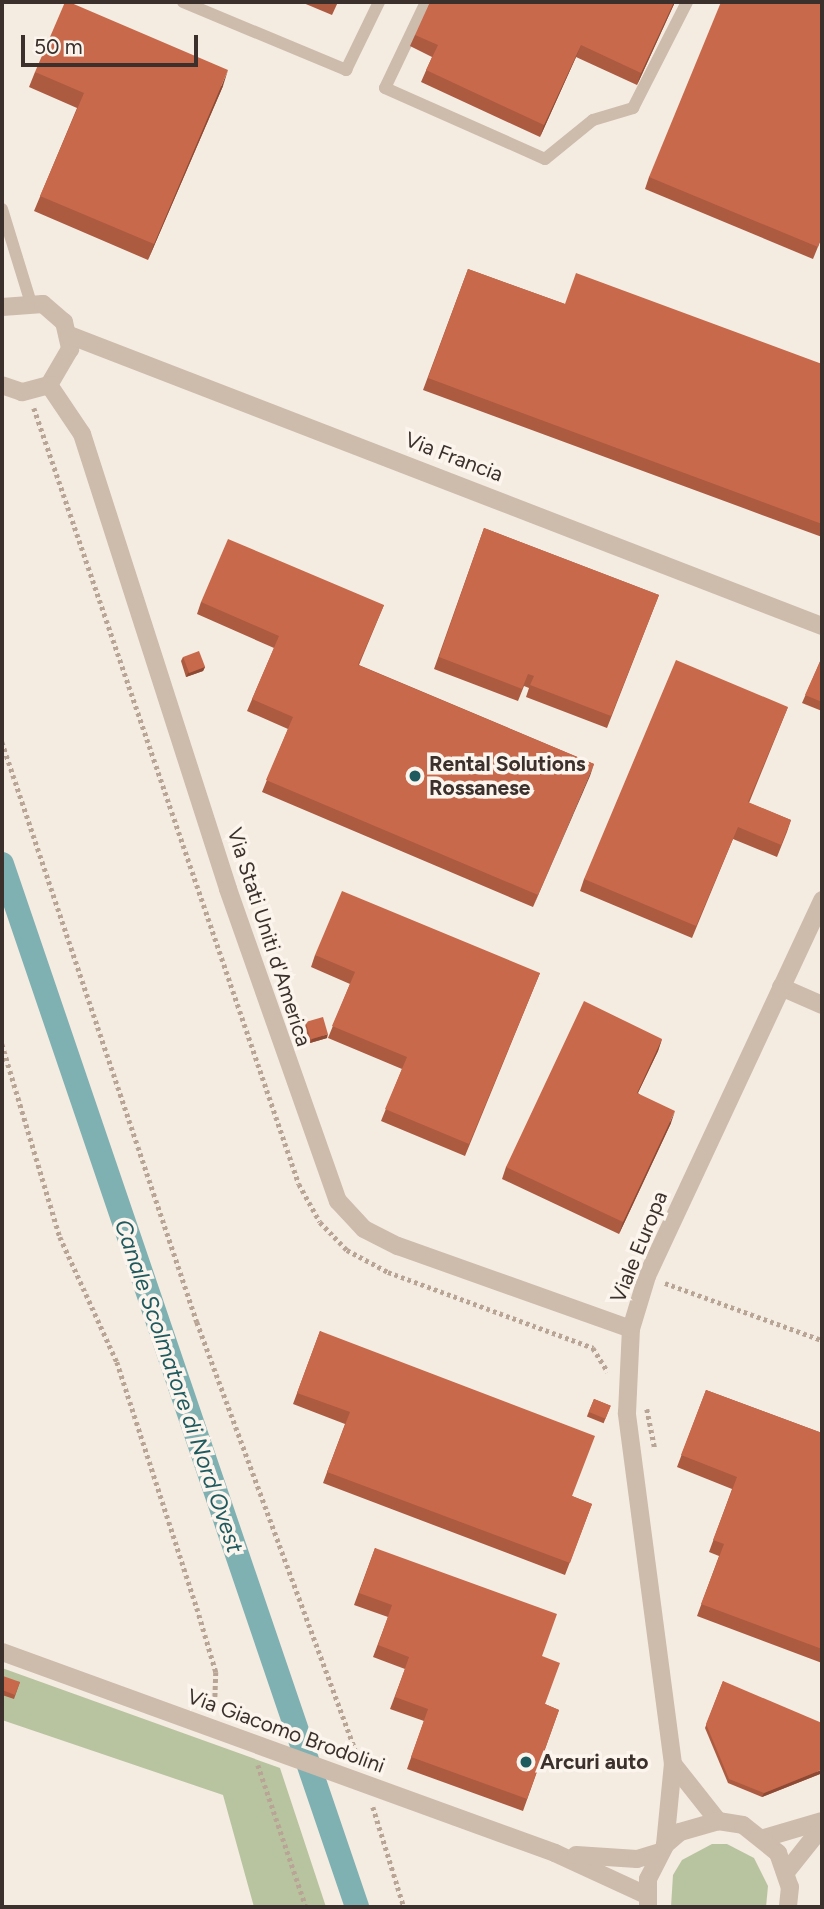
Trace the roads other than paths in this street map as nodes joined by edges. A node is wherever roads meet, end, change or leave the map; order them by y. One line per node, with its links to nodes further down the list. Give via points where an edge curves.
1 (183, 2): 2 (lane, via 346,70)
2 (379, 2)
3 (426, 2): 4 (lane, via 385,88 545,159 593,120 633,108)
4 (687, 2)
5 (2, 209): 6 (lane)
6 (30, 300): 7 (street); 8 (street, via 55,312)
7 (2, 306)
8 (69, 335): 9 (street, via 67,363); 11 (street, Via Francia)
9 (49, 384): 10 (street, via 22,392); 15 (street, Via Stati Uniti d'America, via 82,434 232,902 338,1201 364,1229 398,1246)
10 (2, 385)
11 (822, 626)
12 (822, 900): 13 (street, Viale Europa)
13 (781, 987): 14 (street); 15 (street, Viale Europa, via 647,1276)
14 (822, 1005)
15 (631, 1329): 17 (street, Viale Europa, via 627,1413)
16 (2, 1652): 23 (street, Via Giacomo Brodolini)
17 (673, 1764): 18 (street); 22 (street, Viale Europa)
18 (718, 1821): 21 (street); 22 (street, via 689,1828)
19 (822, 1821): 21 (street)
20 (822, 1826): 24 (street)
21 (764, 1838): 24 (street)
22 (662, 1848): 23 (street, Via Giacomo Brodolini, via 637,1859); 25 (street, Viale Europa)
23 (555, 1853): 25 (street, Via Giacomo Brodolini)
24 (787, 1871): 26 (street)
25 (647, 1901)
26 (790, 1906)

